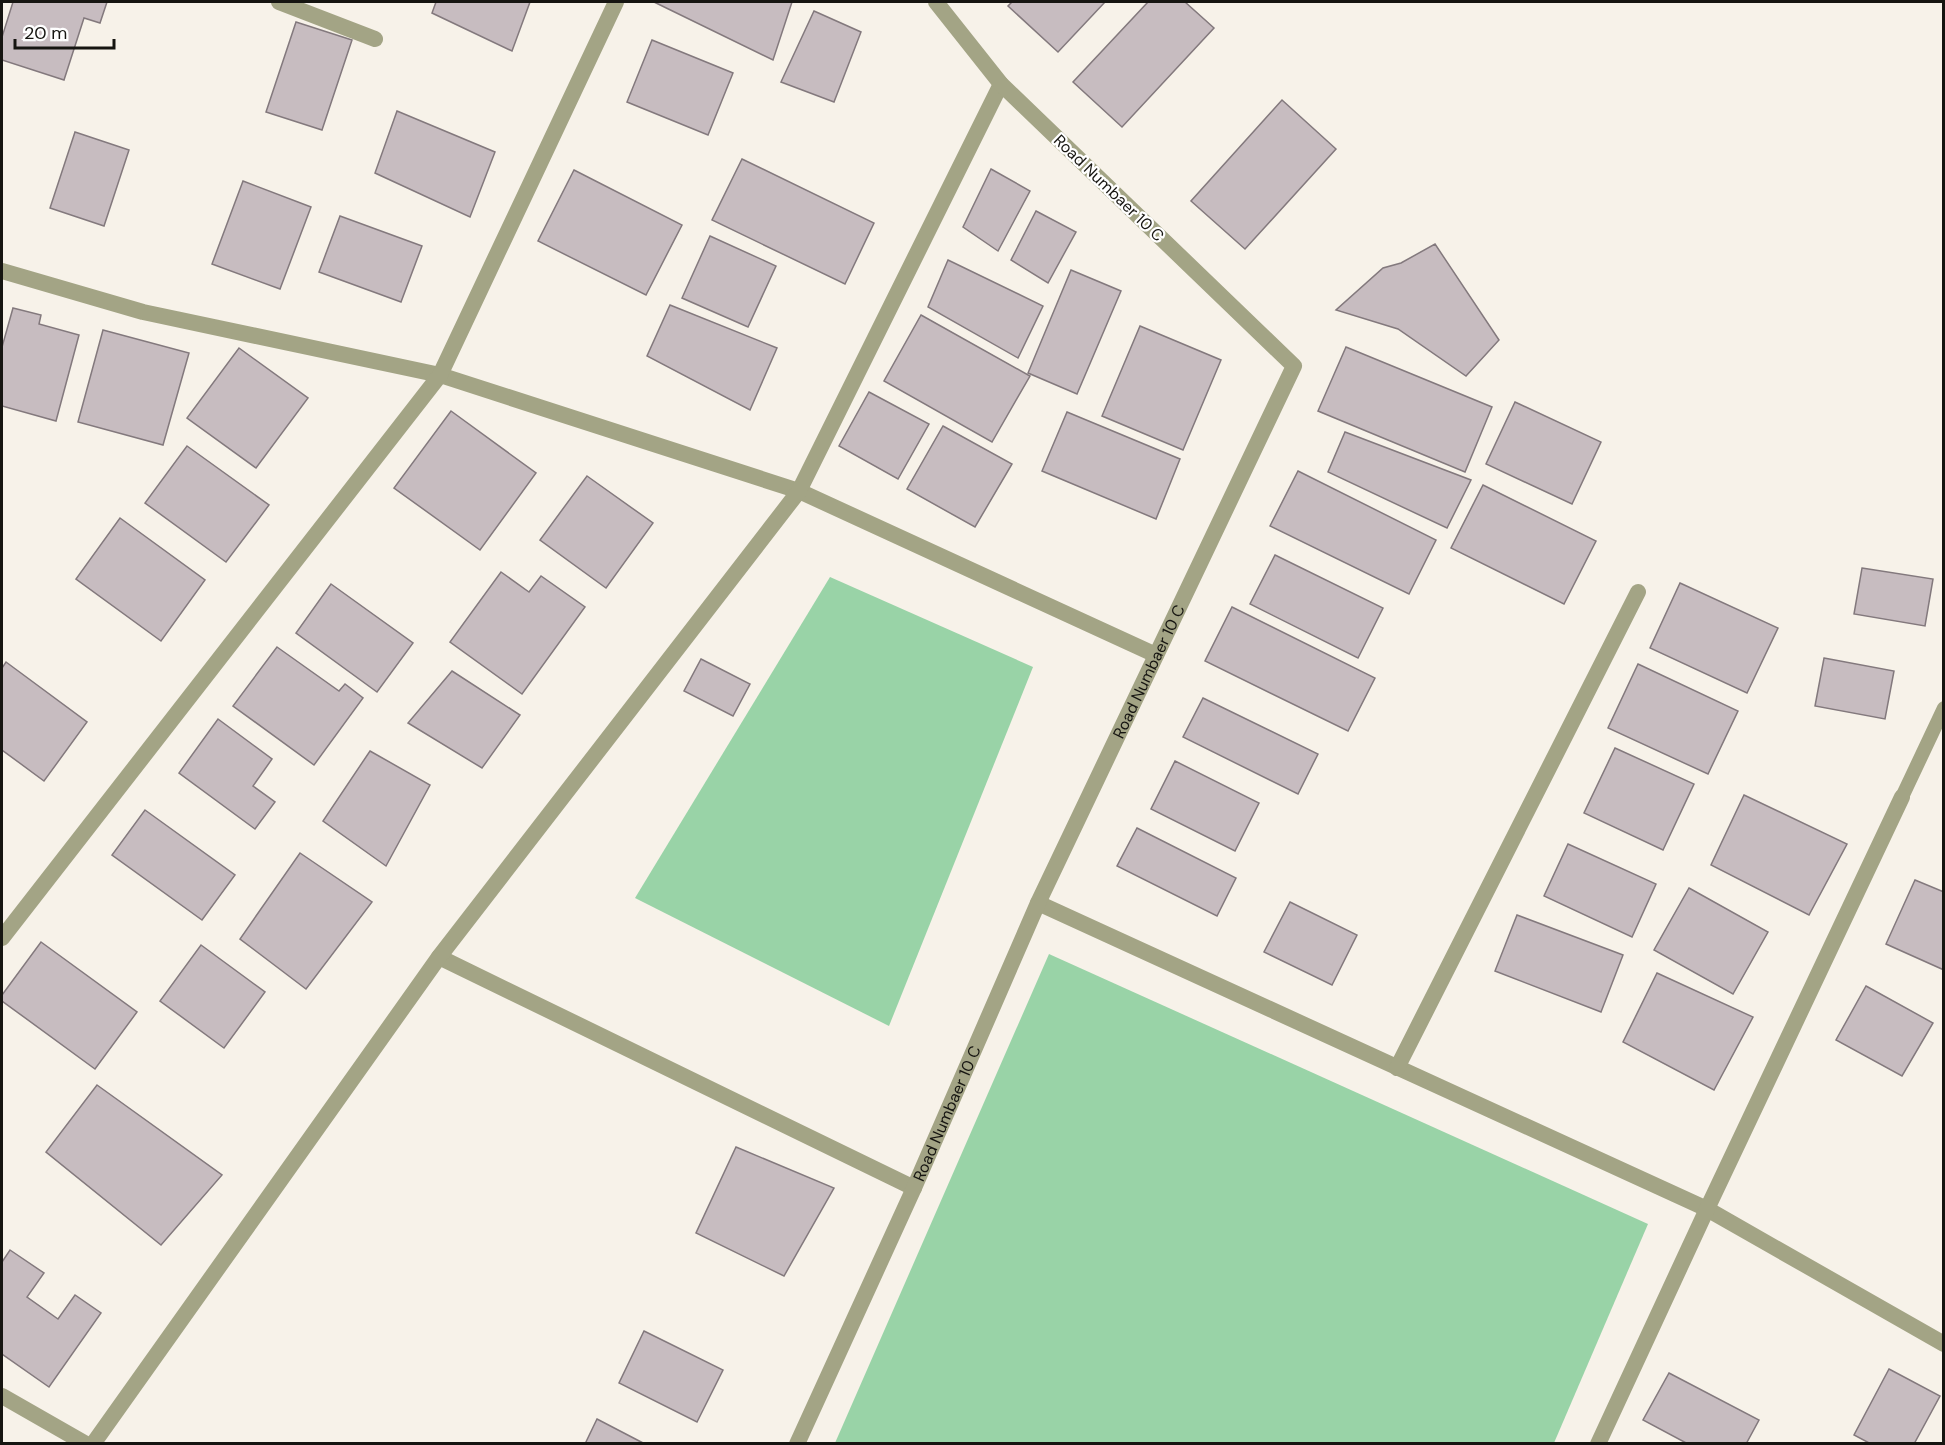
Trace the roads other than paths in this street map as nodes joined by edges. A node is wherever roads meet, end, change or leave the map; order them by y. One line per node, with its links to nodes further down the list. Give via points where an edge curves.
1 (279, 2): 4 (street)
2 (615, 2): 7 (street)
3 (936, 2): 5 (street, Road Numbaer 10 C)
4 (375, 39)
5 (1001, 84): 8 (street); 10 (street, Road Numbaer 10 C, via 1294,366)
6 (2, 271): 7 (street, via 143,312)
7 (440, 375): 8 (street); 14 (street)
8 (799, 491): 10 (street); 15 (street)
9 (1638, 592): 16 (street)
10 (1156, 655): 13 (street, Road Numbaer 10 C)
11 (1944, 708): 12 (lane)
12 (1902, 796): 18 (street)
13 (1038, 903): 16 (street); 17 (street, Road Numbaer 10 C)
14 (2, 938)
15 (439, 957): 17 (street); 22 (street)
16 (1397, 1068): 18 (street)
17 (914, 1188): 23 (street, Road Numbaer 10 C)
18 (1707, 1209): 19 (street); 24 (street)
19 (1944, 1344)
20 (2, 1396): 21 (street)
21 (86, 1443)
22 (93, 1443)
23 (798, 1443)
24 (1598, 1443)

